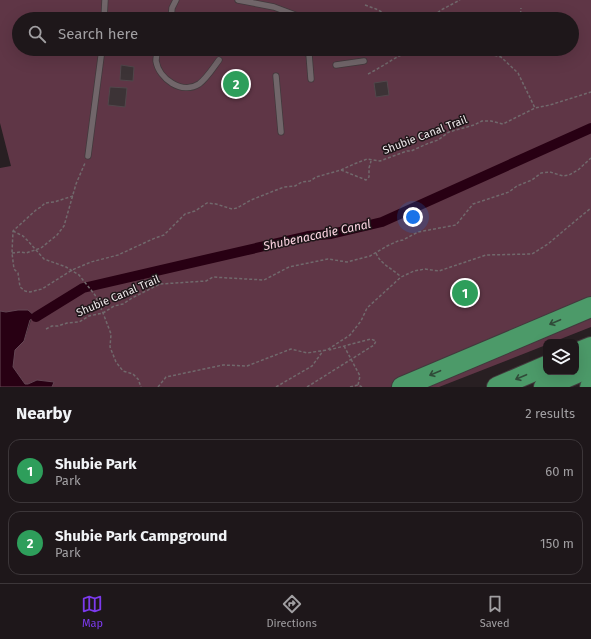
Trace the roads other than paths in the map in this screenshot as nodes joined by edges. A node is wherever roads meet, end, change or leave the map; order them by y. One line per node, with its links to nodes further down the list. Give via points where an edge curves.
1 (105, 0): 4 (lane)
2 (176, 0): 5 (lane)
3 (238, 0): 6 (lane)
4 (104, 12)
5 (172, 12)
6 (287, 12)
7 (101, 56): 16 (lane)
8 (157, 56): 10 (lane, via 156,61 168,81 175,86 186,87 198,85)
9 (310, 56): 14 (lane)
10 (219, 60)
11 (364, 61): 12 (lane)
12 (336, 65)
13 (276, 76): 15 (lane)
14 (311, 79)
15 (281, 132)
16 (88, 156)
17 (591, 307): 22 (highway, one-way to 22)
18 (591, 347): 19 (highway)
19 (579, 353)
20 (543, 367): 23 (highway, one-way to 23)
21 (591, 367): 24 (highway)
22 (402, 387)
23 (497, 387)
24 (544, 387)

